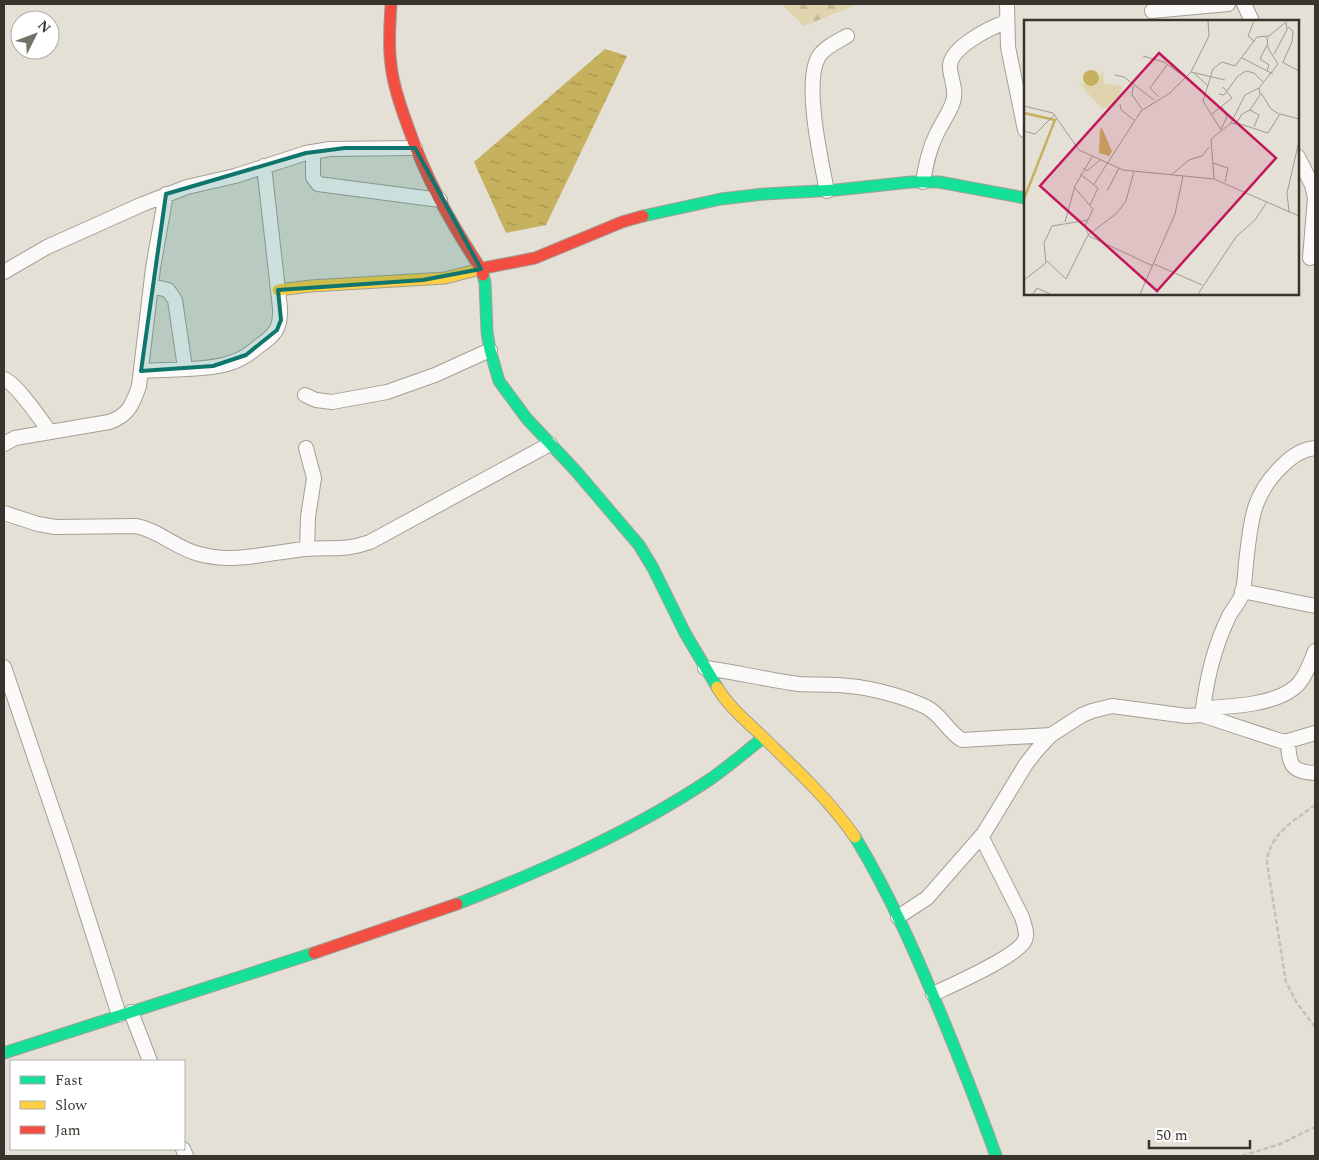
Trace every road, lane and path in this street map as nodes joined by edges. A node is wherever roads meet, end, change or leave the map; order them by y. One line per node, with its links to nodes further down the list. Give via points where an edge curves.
1 (391, 4): 10 (street, via 391,66)
2 (1007, 4): 7 (street)
3 (1228, 4): 5 (street)
4 (1244, 4): 6 (street)
5 (1152, 11)
6 (1252, 20)
7 (1007, 22): 9 (street, via 1008,47); 14 (street, via 988,28 951,59 954,101 928,152)
8 (847, 36): 15 (street, via 819,55 814,72 813,100)
9 (1024, 125)
10 (415, 148): 11 (street, via 345,148); 18 (street)
11 (313, 152): 13 (street); 18 (street, via 313,177 318,184)
12 (1299, 159): 19 (street, via 1315,198)
13 (264, 166): 16 (street); 23 (street)
14 (923, 182): 15 (street); 17 (street)
15 (827, 191): 20 (street, via 730,198 654,213 606,227 535,258)
16 (166, 194): 21 (street, via 47,247); 22 (street)
17 (1024, 198)
18 (440, 200): 20 (street)
19 (1308, 258)
20 (481, 269): 23 (street, via 445,278); 24 (street)
21 (4, 272)
22 (151, 286): 25 (street, via 168,290 175,300); 26 (street)
23 (278, 290): 25 (street, via 281,320 269,339 233,362)
24 (490, 350): 28 (street, via 435,375 386,392 332,402); 31 (street, via 499,381)
25 (185, 368): 26 (street)
26 (140, 371): 29 (street, via 134,403 119,419)
27 (4, 379): 29 (street)
28 (305, 395)
29 (50, 432): 30 (street, via 15,438)
30 (4, 444)
31 (550, 444): 35 (street, via 370,542 345,549); 40 (street, via 640,545)
32 (306, 448): 35 (street, via 314,478)
33 (1315, 448): 36 (street, via 1285,463 1258,497)
34 (4, 513): 35 (street, via 55,527 147,528 186,550 233,559)
35 (307, 549)
36 (1242, 591): 37 (street); 41 (street, via 1210,667)
37 (1315, 606)
38 (1315, 650): 41 (street, via 1299,684 1290,691 1250,705)
39 (4, 666): 51 (street)
40 (705, 668): 43 (street, via 802,684 851,686 878,691 936,712 962,740); 44 (street, via 720,692)
41 (1203, 712): 43 (street, via 1187,716 1112,706 1082,715); 45 (street, via 1272,739)
42 (1315, 733): 45 (street)
43 (1052, 735): 48 (street, via 1026,764)
44 (764, 738): 49 (street, via 843,820); 51 (street, via 702,785 575,854 417,919)
45 (1288, 741): 46 (street, via 1292,765 1299,771)
46 (1315, 773)
47 (1315, 805): 52 (path, via 1275,839 1268,851 1267,863 1286,982)
48 (981, 836): 49 (street, via 926,898); 50 (street, via 1022,918 1025,941 1011,955)
49 (898, 917): 50 (street)
50 (933, 994): 56 (street)
51 (125, 1013): 53 (street); 54 (street)
52 (1315, 1027)
53 (4, 1052)
54 (149, 1060)
55 (1315, 1127): 57 (path, via 1280,1144)
56 (996, 1156)
57 (1242, 1156)

